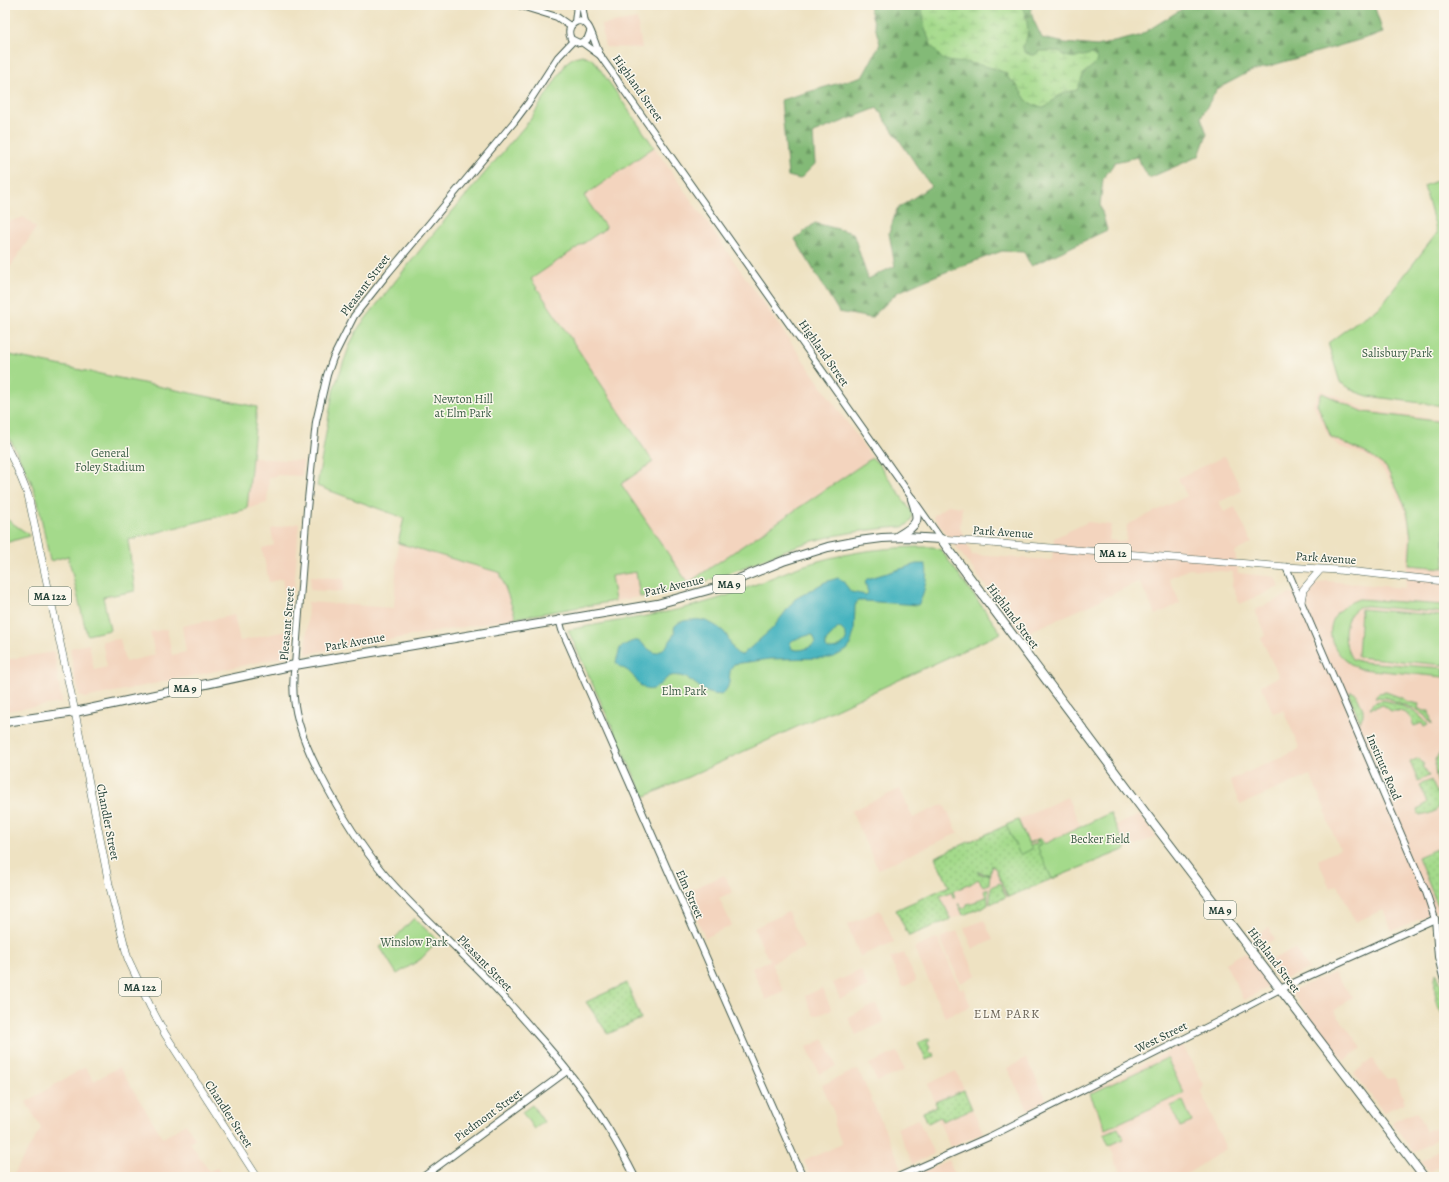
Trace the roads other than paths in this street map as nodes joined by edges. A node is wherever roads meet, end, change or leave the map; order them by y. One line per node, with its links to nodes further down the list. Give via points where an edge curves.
1 (518, 5): 5 (main road)
2 (577, 5): 5 (main road)
3 (582, 5): 4 (main road)
4 (585, 23): 5 (main road); 6 (main road)
5 (573, 24): 7 (main road, via 569,33)
6 (590, 32): 8 (main road, via 587,40); 9 (main road, Highland Street)
7 (573, 41): 8 (main road); 19 (main road, Pleasant Street, via 558,57 530,102 354,316 333,358 326,375 316,422)
8 (582, 43): 9 (main road, Highland Street)
9 (601, 56): 11 (main road, Highland Street)
10 (5, 444): 20 (main road, Chandler Street / MA 122, via 28,495)
11 (912, 499): 12 (highway, via 917,514 916,521 913,526); 13 (main road, Highland Street)
12 (895, 537): 13 (highway, Park Avenue / MA 9); 18 (highway, Park Avenue / MA 9, via 859,541 809,552 719,588 670,601)
13 (941, 539): 14 (main road, Park Avenue / MA 12); 24 (highway, Highland Street / MA 9)
14 (1286, 567): 15 (main road, Park Avenue / MA 12); 17 (main road, Institute Road)
15 (1320, 570): 16 (main road, Park Avenue / MA 12); 17 (main road, via 1302,590)
16 (1444, 581)
17 (1301, 602): 22 (main road, Institute Road, via 1422,882)
18 (559, 619): 19 (highway, Park Avenue / MA 9); 29 (main road, Elm Street)
19 (295, 665): 20 (highway, Park Avenue / MA 9); 25 (main road, Pleasant Street, via 294,696 301,734 328,791 360,843 404,896 476,968)
20 (75, 712): 21 (highway, Park Avenue / MA 9); 26 (main road, Chandler Street / MA 122, via 109,884 128,959 165,1034)
21 (5, 722)
22 (1435, 919): 23 (main road, Institute Road, via 1438,958); 24 (main road, West Street)
23 (1444, 981)
24 (1280, 989): 30 (main road, West Street, via 991,1136); 31 (highway, Highland Street / MA 9)
25 (567, 1070): 27 (main road, Piedmont Street); 28 (main road, Pleasant Street, via 610,1131)
26 (257, 1177)
27 (422, 1177)
28 (636, 1177)
29 (803, 1177)
30 (898, 1177)
31 (1424, 1177)

